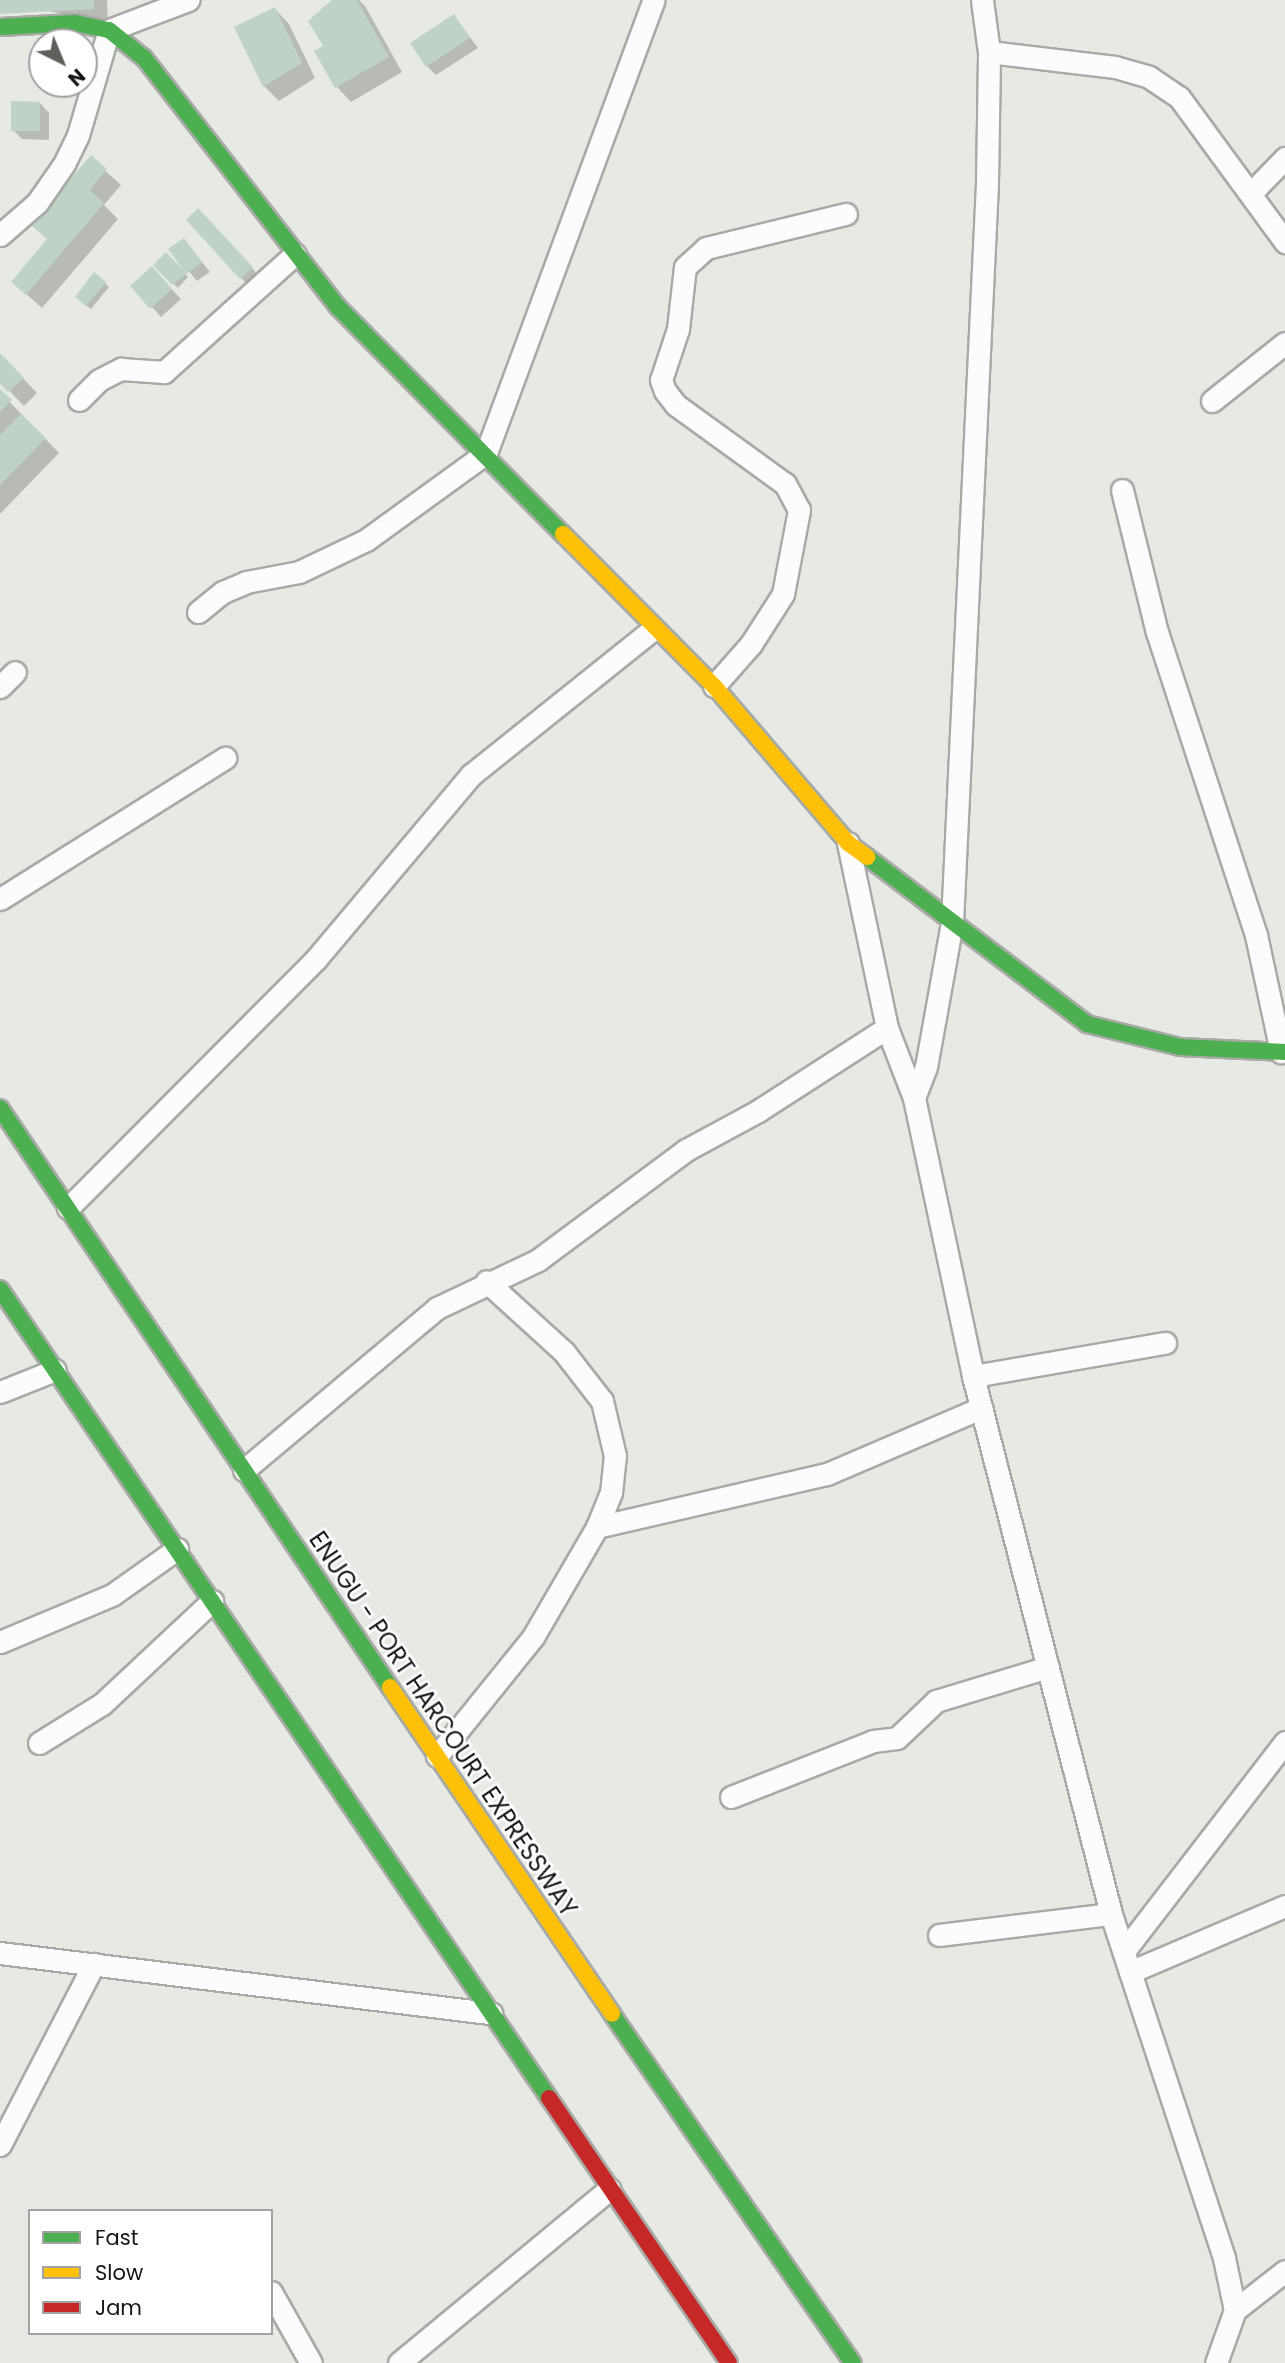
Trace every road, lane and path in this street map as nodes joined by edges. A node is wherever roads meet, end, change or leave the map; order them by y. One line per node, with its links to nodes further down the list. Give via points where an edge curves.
1 (188, 0): 5 (street)
2 (654, 0): 16 (street)
3 (982, 0): 6 (street)
4 (0, 27): 5 (main road, via 75,23)
5 (109, 30): 10 (street, via 78,135 64,164 37,203); 12 (main road, via 144,58)
6 (989, 52): 8 (street, via 1115,67 1149,76 1180,97); 24 (street, via 988,183)
7 (1285, 158): 8 (street)
8 (1251, 193): 11 (street)
9 (846, 214): 20 (street, via 706,248 685,267 678,329 661,380 665,391 676,405 785,484 799,510 783,594 751,644)
10 (0, 235)
11 (1285, 242)
12 (295, 254): 14 (street, via 164,372 121,369 99,380); 16 (main road, via 338,307)
13 (1285, 343): 15 (street)
14 (79, 400)
15 (1212, 401)
16 (486, 453): 18 (street, via 366,540 299,572 246,582 223,592); 19 (main road)
17 (1122, 490): 26 (street, via 1157,632 1256,935)
18 (198, 612)
19 (653, 629): 20 (main road); 29 (street, via 471,775 316,959)
20 (714, 686): 22 (main road)
21 (225, 758): 23 (street)
22 (848, 843): 24 (main road); 25 (street)
23 (0, 899)
24 (953, 923): 26 (main road, via 1087,1024 1180,1047); 27 (street, via 926,1067)
25 (887, 1028): 27 (street); 30 (street, via 758,1111 686,1150 538,1260)
26 (1283, 1052)
27 (914, 1098): 34 (street)
28 (0, 1108): 29 (main road, ENUGU - PORT HARCOURT EXPRESSWAY)
29 (68, 1208): 37 (main road, ENUGU - PORT HARCOURT EXPRESSWAY)
30 (486, 1281): 37 (street, via 436,1308); 38 (street, via 565,1352 601,1401 615,1456 611,1493)
31 (0, 1289): 33 (main road)
32 (1165, 1343): 34 (street)
33 (55, 1370): 35 (street); 39 (main road)
34 (973, 1376): 36 (street)
35 (0, 1392)
36 (981, 1408): 38 (street, via 827,1474); 42 (street)
37 (244, 1470): 45 (main road, ENUGU - PORT HARCOURT EXPRESSWAY)
38 (597, 1527): 45 (street, via 533,1637)
39 (177, 1549): 40 (main road); 41 (street, via 112,1595)
40 (212, 1601): 44 (street, via 102,1704); 54 (main road)
41 (0, 1642)
42 (1048, 1667): 46 (street, via 936,1701 897,1738 873,1741); 48 (street)
43 (1285, 1742): 50 (street)
44 (39, 1743)
45 (437, 1756): 64 (main road, ENUGU - PORT HARCOURT EXPRESSWAY)
46 (731, 1797)
47 (1285, 1906): 53 (street)
48 (1111, 1914): 49 (street); 50 (street)
49 (939, 1935)
50 (1124, 1951): 53 (street)
51 (0, 1952): 52 (street)
52 (94, 1964): 54 (street); 55 (street)
53 (1130, 1972): 59 (street, via 1224,2258)
54 (491, 2012): 56 (main road)
55 (0, 2146)
56 (609, 2189): 62 (street); 63 (main road)
57 (1285, 2271): 59 (street)
58 (273, 2295): 61 (street)
59 (1235, 2309): 60 (street)
60 (1220, 2362)
61 (312, 2363)
62 (399, 2363)
63 (729, 2363)
64 (853, 2363)

